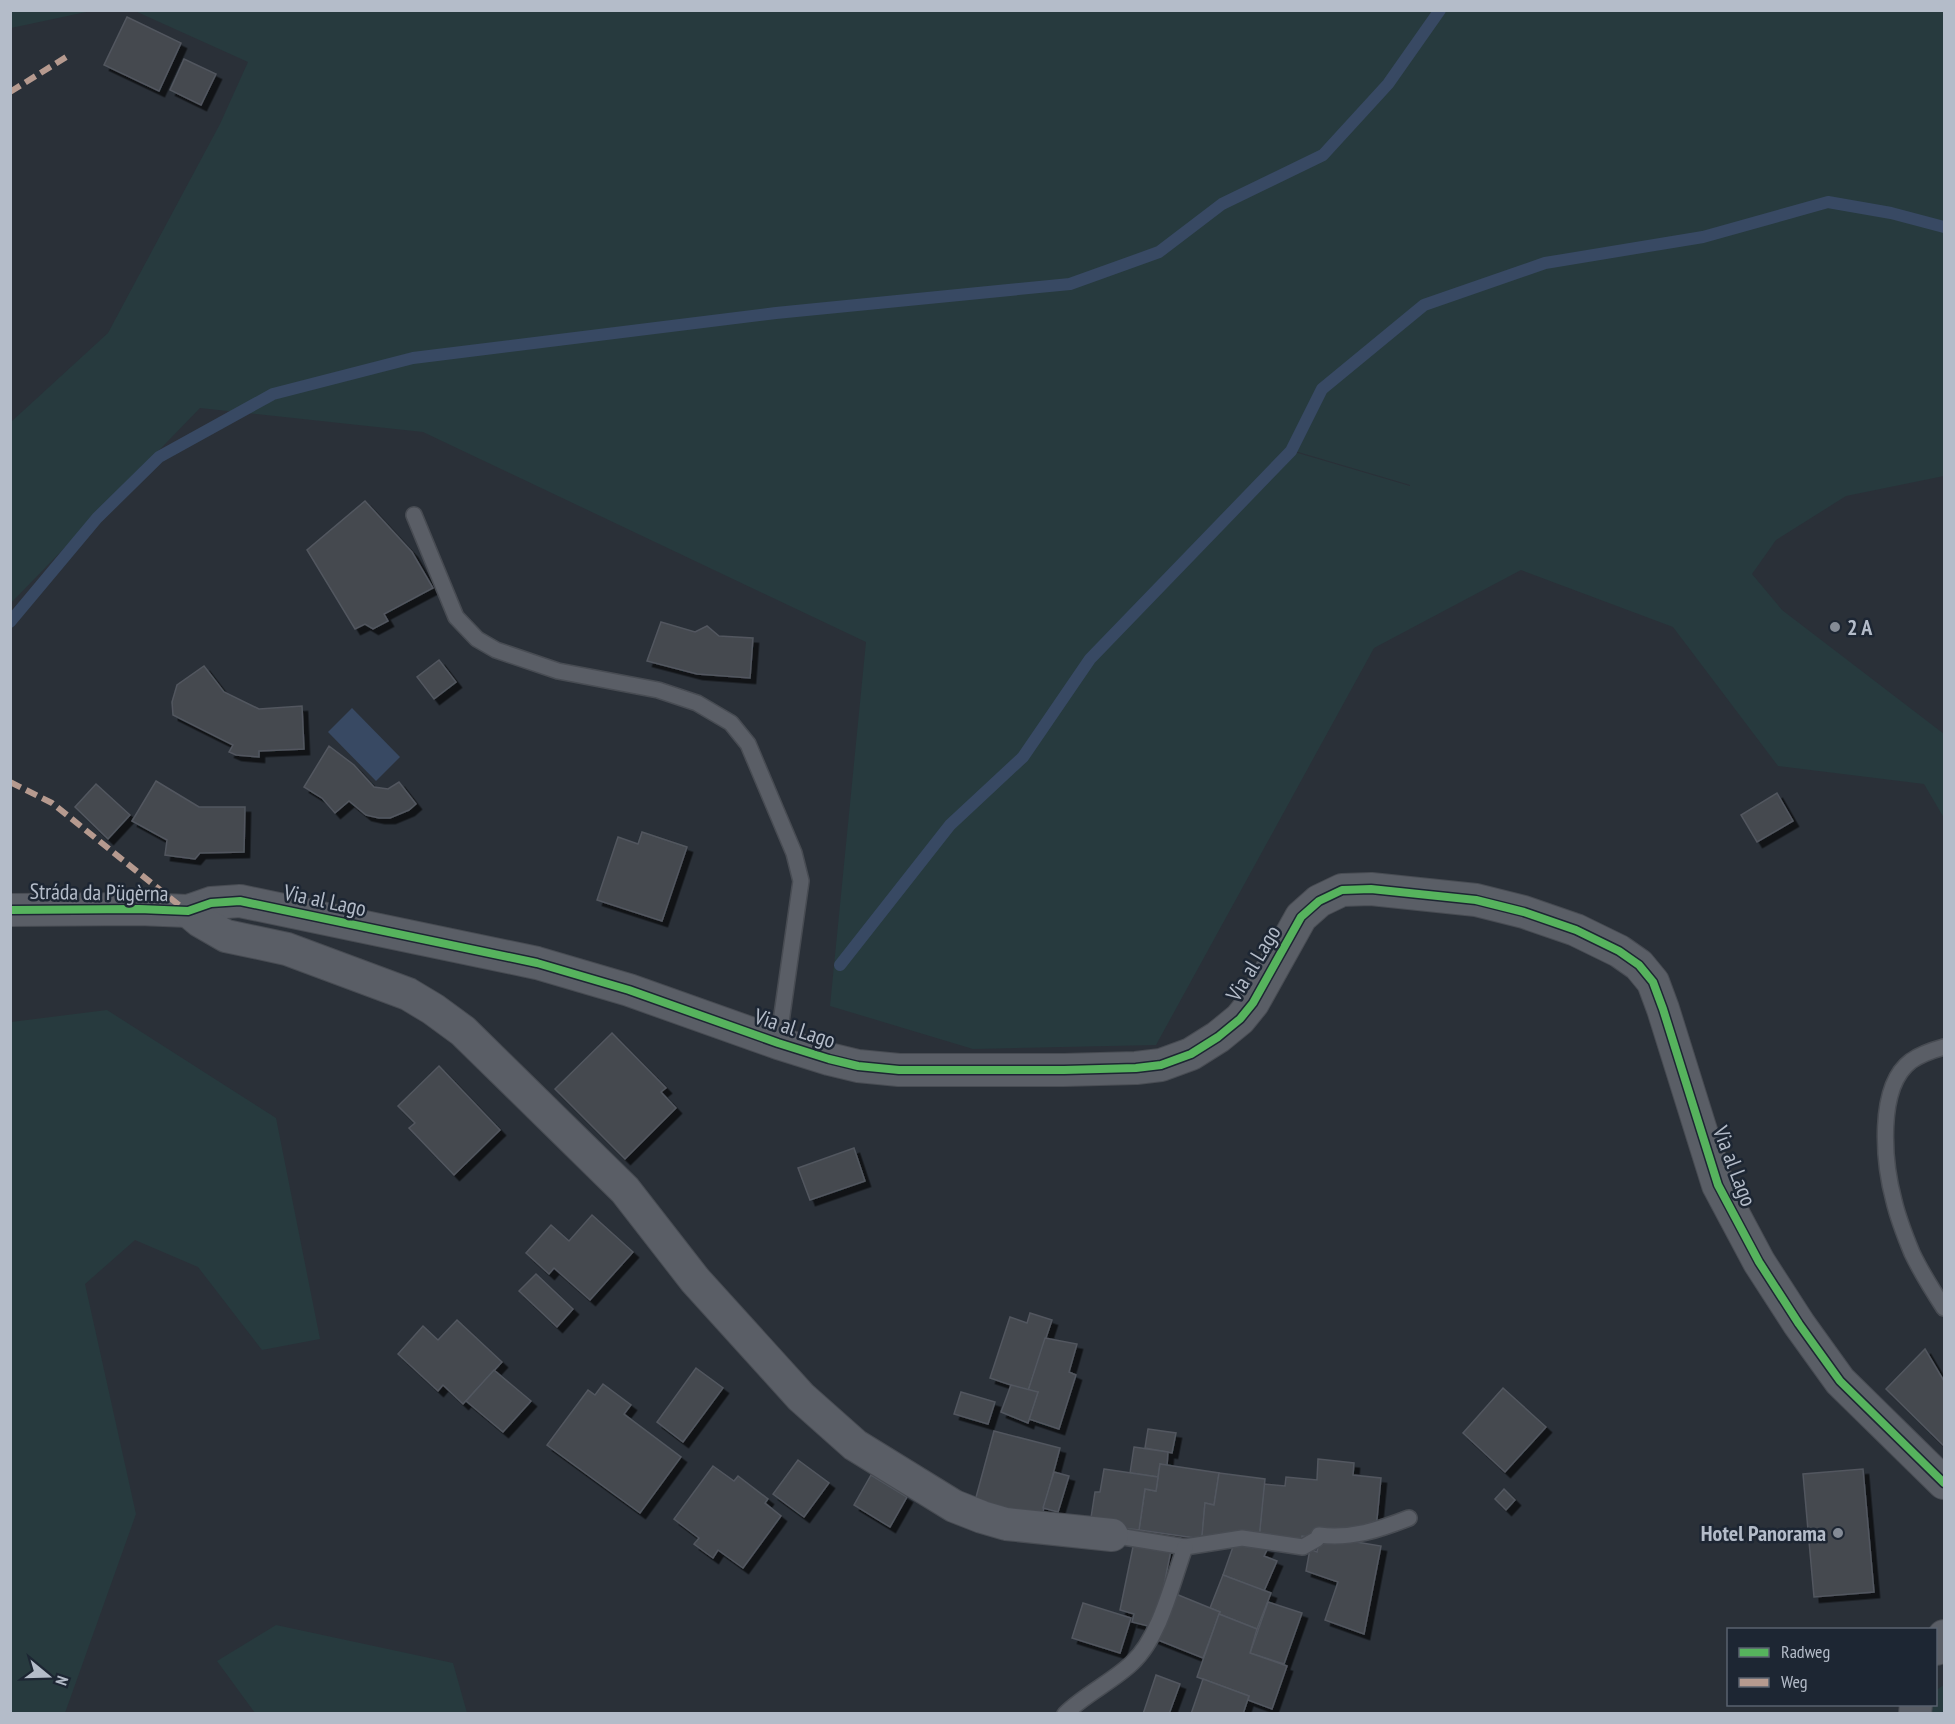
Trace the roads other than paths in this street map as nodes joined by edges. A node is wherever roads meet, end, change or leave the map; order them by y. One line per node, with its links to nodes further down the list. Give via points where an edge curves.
1 (414, 515): 4 (lane, Via al Lago, via 456,616 477,639 496,650 558,671 658,690 697,703 731,723 748,744 794,853 801,881)
2 (10, 910): 3 (street, Stráda da Pügèrna)
3 (188, 911): 4 (street, Via al Lago, via 211,903 240,901 537,963 629,990); 9 (street, via 226,936 287,949 408,994 463,1031 625,1190 695,1280 801,1397 855,1444 954,1506 981,1517 1006,1524)
4 (778, 1043): 7 (street, Via al Lago, via 858,1066 899,1070 1064,1070 1161,1065 1191,1054 1240,1019 1301,917 1319,901 1342,890 1371,889 1476,900 1576,930 1619,951 1639,965 1653,982 1718,1185 1759,1262 1840,1381)
5 (1944, 1047): 6 (lane, via 1910,1062 1897,1078 1886,1128 1886,1159 1894,1201 1913,1254)
6 (1944, 1308)
7 (1944, 1483)
8 (1409, 1518): 10 (lane, via 1370,1533 1319,1535 1303,1547 1242,1538)
9 (1112, 1535): 10 (lane)
10 (1185, 1547): 11 (lane, via 1148,1642 1132,1663)
11 (1065, 1713)

